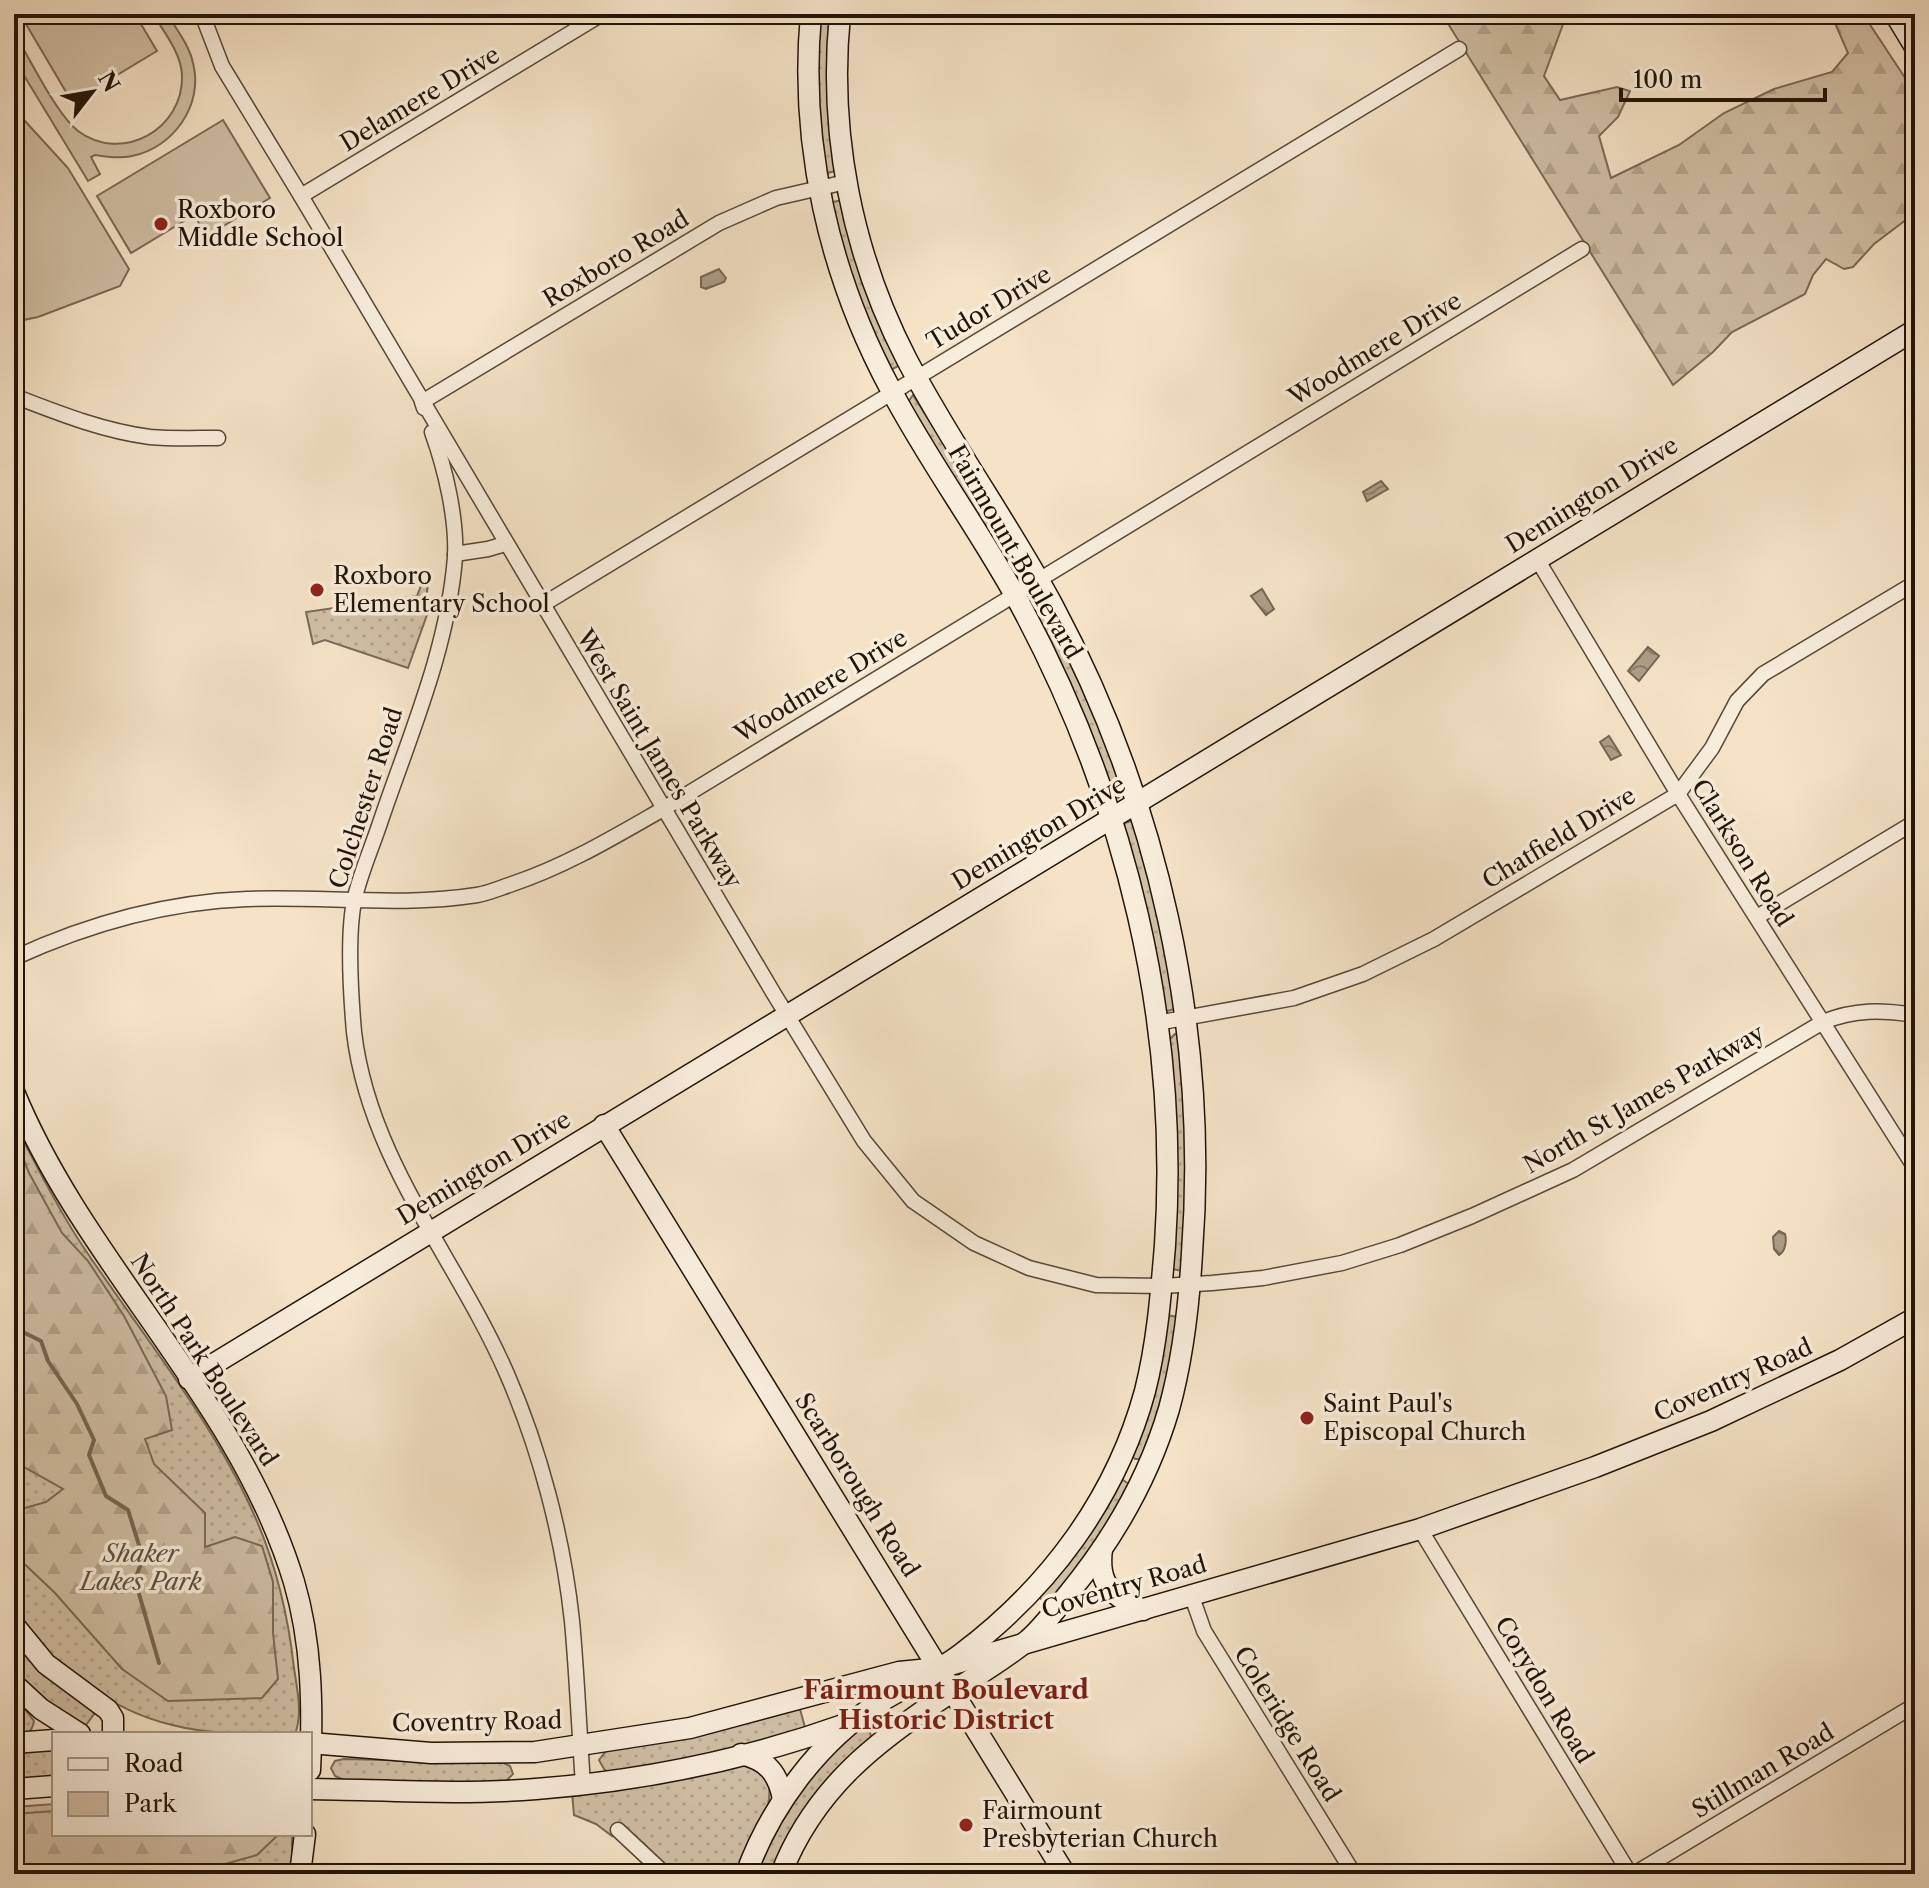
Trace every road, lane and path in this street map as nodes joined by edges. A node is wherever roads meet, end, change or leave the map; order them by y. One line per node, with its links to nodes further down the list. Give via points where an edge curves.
1 (202, 14): 10 (street, West Saint James Parkway, via 222,66)
2 (602, 14): 10 (street, Delamere Drive)
3 (811, 14): 9 (main road, Fairmount Boulevard, via 808,96)
4 (840, 14): 8 (main road, Fairmount Boulevard, via 837,91)
5 (1895, 14): 6 (main road)
6 (1915, 47)
7 (1459, 49): 13 (street, Tudor Drive)
8 (846, 182): 9 (street, Roxboro Road); 13 (main road, Fairmount Boulevard, via 877,292)
9 (819, 188): 14 (main road, Fairmount Boulevard, via 845,288); 16 (street, Roxboro Road, via 776,198 719,223)
10 (301, 196): 16 (street, West Saint James Parkway)
11 (1582, 249): 21 (street, Woodmere Drive)
12 (1915, 330): 20 (main road, Demington Drive)
13 (917, 377): 14 (street, Tudor Drive); 21 (main road, Fairmount Boulevard)
14 (892, 392): 23 (main road, Fairmount Boulevard); 24 (street, Tudor Drive)
15 (14, 396): 17 (street, via 110,429 151,437)
16 (422, 402): 18 (street, West Saint James Parkway); 19 (street, Colchester Road, via 443,463)
17 (218, 438)
18 (505, 544): 19 (street); 24 (street, West Saint James Parkway)
19 (455, 554): 30 (street, Colchester Road, via 436,657)
20 (1537, 559): 25 (street, Clarkson Road); 26 (main road, Demington Drive)
21 (1038, 579): 23 (street, Woodmere Drive); 26 (main road, Fairmount Boulevard, via 1086,671)
22 (1915, 583): 25 (street, Chatfield Drive, via 1763,674 1737,701 1712,748)
23 (1014, 594): 27 (street, Woodmere Drive); 28 (main road, Fairmount Boulevard, via 1069,703)
24 (542, 605): 27 (street, West Saint James Parkway)
25 (1678, 794): 31 (street, Clarkson Road); 35 (street, Chatfield Drive, via 1434,939 1363,974 1294,998)
26 (1138, 804): 28 (main road, Demington Drive); 35 (main road, Fairmount Boulevard, via 1163,895)
27 (663, 809): 30 (street, Woodmere Drive, via 553,868 480,895 409,902); 34 (street, West Saint James Parkway)
28 (1112, 819): 34 (main road, Demington Drive); 37 (main road, Fairmount Boulevard, via 1139,919)
29 (1915, 822): 31 (street)
30 (355, 899): 32 (street, Woodmere Drive, via 177,905 104,922); 41 (street, Colchester Road, via 354,1033 364,1082 392,1160)
31 (1757, 917): 36 (street, Clarkson Road)
32 (14, 958)
33 (1915, 1015): 36 (street, North St James Parkway, via 1870,1010)
34 (787, 1016): 39 (main road, Demington Drive); 43 (street, West Saint James Parkway, via 864,1141 913,1201 974,1243 1029,1268 1096,1285)
35 (1186, 1019): 37 (street, Chatfield Drive); 42 (main road, Fairmount Boulevard, via 1196,1160)
36 (1823, 1022): 40 (street, Clarkson Road); 42 (street, North St James Parkway, via 1573,1170 1472,1216 1342,1263)
37 (1157, 1023): 43 (main road, Fairmount Boulevard, via 1167,1142)
38 (14, 1092): 45 (main road, North Park Boulevard, via 68,1197)
39 (604, 1125): 41 (main road, Demington Drive); 57 (main road, Scarborough Road)
40 (1915, 1168)
41 (429, 1232): 45 (main road, Demington Drive); 68 (street, Colchester Road, via 501,1361 537,1453 572,1618)
42 (1190, 1285): 43 (street, North St James Parkway); 47 (main road, Fairmount Boulevard, via 1168,1413)
43 (1162, 1286): 46 (main road, Fairmount Boulevard, via 1145,1391)
44 (1915, 1318): 48 (main road, Coventry Road, via 1849,1356 1711,1421)
45 (189, 1379): 64 (main road, North Park Boulevard, via 244,1463 275,1528 294,1584 309,1661)
46 (1118, 1465): 47 (main road); 51 (main road, Fairmount Boulevard, via 1076,1538)
47 (1143, 1478): 49 (main road, Fairmount Boulevard)
48 (1420, 1529): 50 (main road, Coventry Road); 83 (street, Corydon Road)
49 (1102, 1549): 52 (main road, via 1106,1585); 53 (main road, Fairmount Boulevard)
50 (1191, 1594): 52 (main road, Coventry Road); 82 (street, Coleridge Road, via 1204,1631)
51 (1023, 1600): 53 (main road, via 1028,1614); 57 (main road, Fairmount Boulevard)
52 (1143, 1610): 55 (main road, Coventry Road)
53 (1045, 1622): 55 (main road); 56 (main road, Fairmount Boulevard)
54 (14, 1625): 63 (main road, via 46,1664 108,1710)
55 (1071, 1629): 56 (main road, Coventry Road)
56 (1025, 1642): 57 (main road, Coventry Road); 59 (main road, Fairmount Boulevard)
57 (940, 1668): 59 (main road, Scarborough Road); 61 (main road, Fairmount Boulevard); 68 (main road, Coventry Road, via 899,1672 690,1728)
58 (14, 1684): 62 (main road)
59 (953, 1691): 61 (main road); 80 (main road, Fairmount Boulevard, via 878,1743 839,1780 801,1832); 81 (main road, Scarborough Road)
60 (1915, 1705): 83 (street, Stillman Road)
61 (854, 1721): 69 (main road); 74 (main road, Fairmount Boulevard)
62 (77, 1732)
63 (113, 1732)
64 (311, 1732)
65 (52, 1740): 66 (main road)
66 (14, 1743)
67 (312, 1744): 68 (main road, Coventry Road, via 431,1753)
68 (580, 1746): 70 (street, Colchester Road)
69 (741, 1754): 70 (main road); 74 (main road, via 769,1766)
70 (583, 1784): 73 (main road, via 494,1791)
71 (52, 1786): 72 (main road)
72 (14, 1789)
73 (312, 1789)
74 (783, 1799): 79 (main road, Fairmount Boulevard)
75 (618, 1830): 78 (street)
76 (305, 1836): 77 (main road)
77 (300, 1874)
78 (665, 1874)
79 (746, 1874)
80 (781, 1874)
81 (1065, 1874)
82 (1354, 1874)
83 (1632, 1874)

